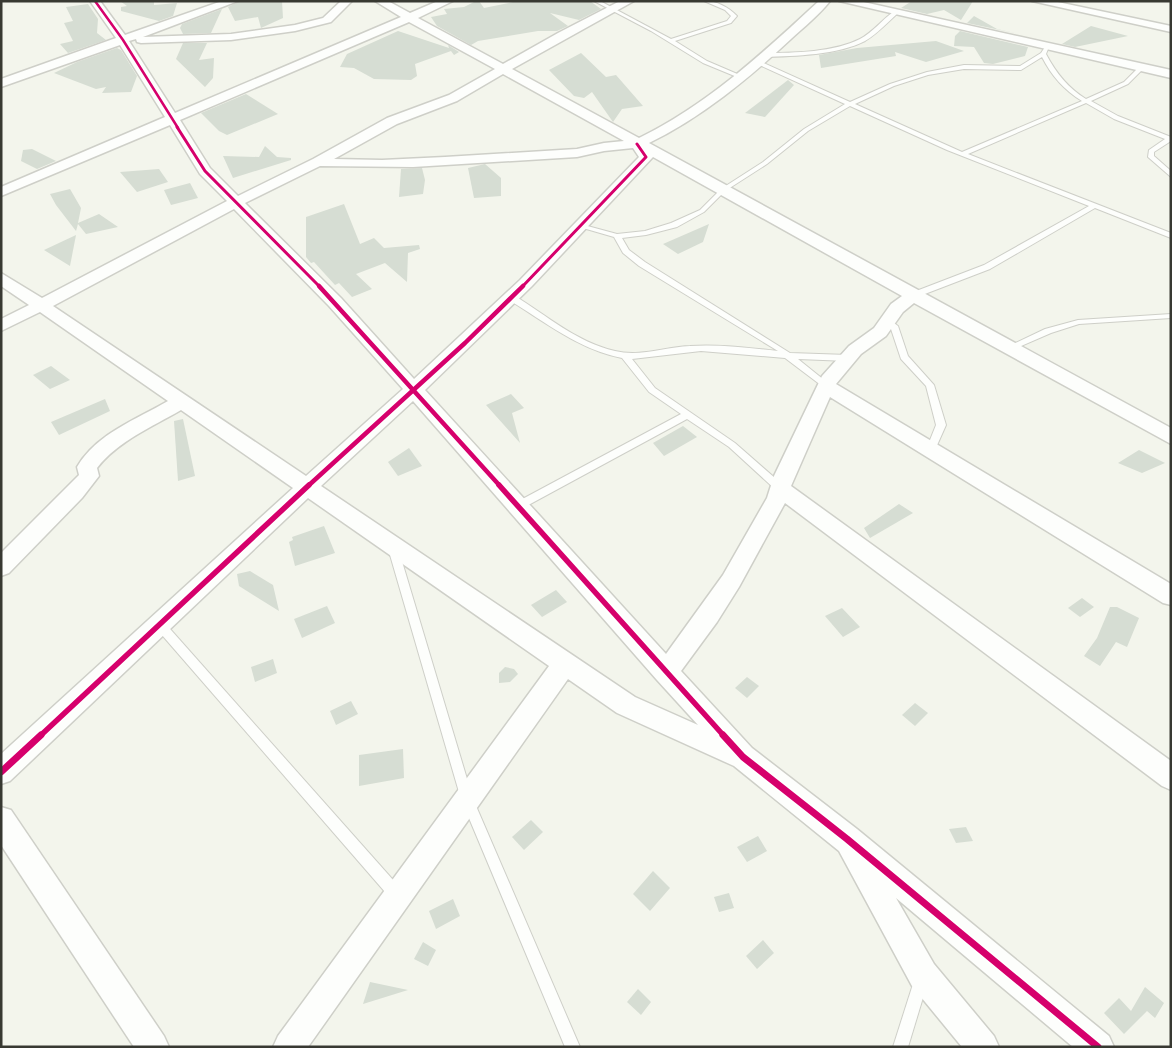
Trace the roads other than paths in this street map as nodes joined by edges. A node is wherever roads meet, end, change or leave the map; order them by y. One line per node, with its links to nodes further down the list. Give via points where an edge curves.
1 (95, 1): 16 (street)
2 (233, 1): 16 (street)
3 (347, 1): 16 (street, via 328,20 276,31 204,38)
4 (380, 1): 14 (street)
5 (448, 1): 14 (street)
6 (596, 1): 12 (lane)
7 (630, 1): 12 (street)
8 (706, 1): 17 (lane, via 727,9 734,16 729,22)
9 (825, 1): 19 (street)
10 (844, 1): 13 (street)
11 (1037, 1): 15 (street)
12 (614, 9): 17 (lane, via 617,14); 21 (street)
13 (895, 13): 18 (street); 19 (lane, via 873,32 851,44)
14 (410, 18): 21 (street); 27 (street)
15 (1171, 29)
16 (123, 40): 24 (street); 27 (street)
17 (671, 41): 23 (lane, via 705,62)
18 (1045, 50): 20 (street); 25 (lane, via 1048,68); 26 (lane, via 1021,68 964,67 927,74)
19 (761, 58): 23 (street); 26 (lane)
20 (1142, 67): 22 (street); 25 (lane, via 1126,83)
21 (504, 69): 29 (street); 31 (street, via 453,98 392,121)
22 (1171, 74)
23 (739, 76): 29 (street, via 677,122)
24 (1, 83)
25 (1086, 102): 28 (lane); 30 (lane)
26 (850, 104): 30 (lane); 33 (lane, via 806,130 765,163)
27 (173, 120): 34 (street); 35 (street, via 205,171)
28 (1170, 139): 32 (lane, via 1151,151 1151,157)
29 (637, 144): 31 (street, via 573,154 428,163 348,165); 33 (street); 37 (street, via 646,157)
30 (963, 154): 36 (lane)
31 (318, 162): 35 (street)
32 (1171, 175)
33 (723, 190): 38 (lane, via 702,211 674,225 646,233); 41 (street)
34 (1, 192)
35 (236, 202): 43 (street); 52 (street, via 335,302)
36 (1094, 206): 39 (lane); 41 (lane, via 988,267)
37 (580, 226): 38 (lane); 42 (street)
38 (617, 236): 49 (lane, via 626,251 642,264)
39 (1171, 236)
40 (1, 278): 43 (street)
41 (914, 295): 45 (street); 47 (street)
42 (512, 298): 48 (lane, via 569,334); 52 (street)
43 (41, 305): 46 (street); 53 (street)
44 (1171, 316): 47 (lane, via 1078,322)
45 (887, 322): 50 (street, via 880,332); 56 (lane, via 895,328 904,357 930,385 940,425)
46 (1, 326)
47 (1009, 348): 55 (street)
48 (625, 356): 49 (lane, via 700,348); 54 (lane, via 652,390)
49 (789, 356): 50 (lane); 51 (lane)
50 (848, 358): 51 (street)
51 (826, 386): 56 (street); 58 (street)
52 (413, 390): 57 (street); 59 (street)
53 (181, 402): 57 (street); 61 (street, via 93,457 86,467 89,476 75,493)
54 (688, 415): 58 (lane, via 732,445); 59 (lane)
55 (1171, 437)
56 (931, 450): 62 (street)
57 (306, 487): 60 (street); 63 (street)
58 (780, 488): 65 (street, via 719,601); 68 (street)
59 (518, 506): 65 (street)
60 (392, 545): 64 (street); 69 (lane)
61 (1, 567)
62 (1171, 596)
63 (159, 624): 67 (street); 72 (lane)
64 (565, 663): 66 (street, via 626,705); 69 (street)
65 (666, 672): 66 (street)
66 (742, 757): 71 (street)
67 (1, 772)
68 (1171, 777)
69 (468, 799): 72 (street); 76 (lane)
70 (1, 820): 74 (street)
71 (847, 839): 73 (street); 79 (street)
72 (397, 895): 75 (street)
73 (923, 975): 77 (lane); 78 (street)
74 (153, 1047)
75 (288, 1047)
76 (574, 1047)
77 (900, 1047)
78 (982, 1047)
79 (1098, 1047)

